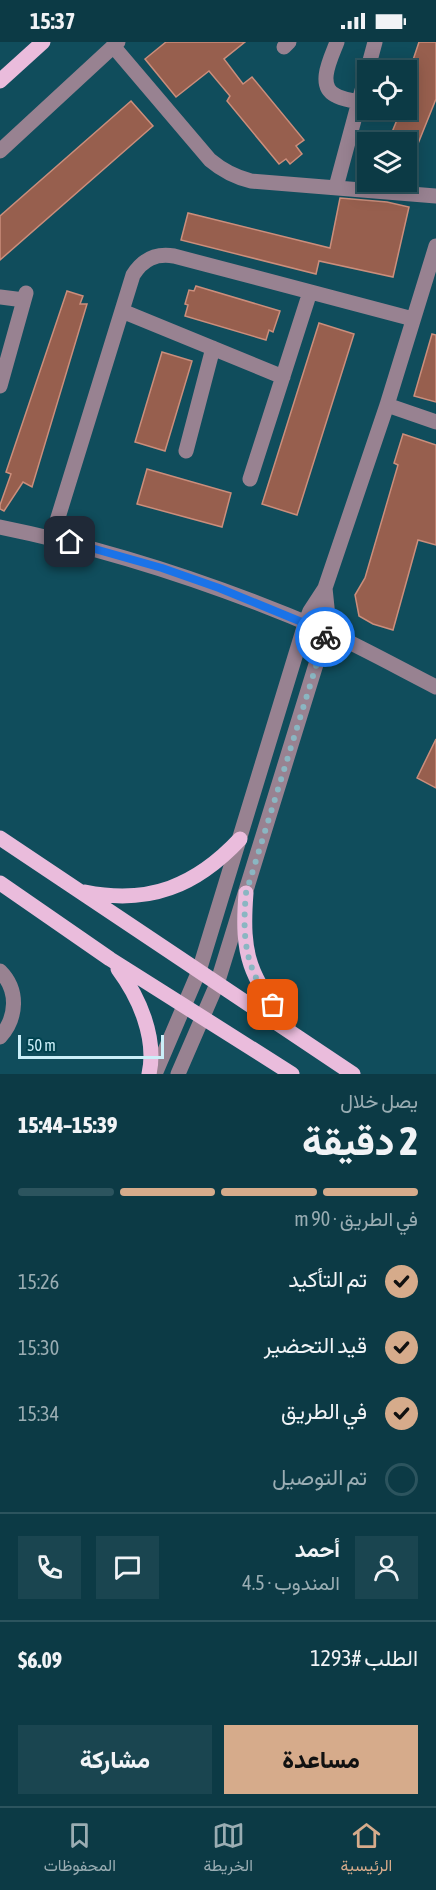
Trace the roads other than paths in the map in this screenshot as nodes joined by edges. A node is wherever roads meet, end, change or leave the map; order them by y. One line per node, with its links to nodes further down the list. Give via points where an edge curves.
1 (43, 42): 6 (main road)
2 (337, 42): 7 (street, via 326,83 335,95)
3 (375, 42): 5 (street)
4 (116, 44): 9 (street); 10 (street, via 223,171 251,181)
5 (370, 60)
6 (0, 81)
7 (357, 102)
8 (357, 106): 10 (street)
9 (0, 151)
10 (336, 187): 11 (street)
11 (436, 196)
12 (436, 246): 16 (street)
13 (310, 292): 15 (street, via 165,255 154,256 133,275); 16 (street); 18 (street)
14 (0, 297): 19 (street, via 25,297)
15 (122, 311): 17 (street); 25 (street)
16 (413, 319): 20 (street)
17 (213, 348): 18 (street); 22 (street)
18 (283, 377): 23 (street)
19 (0, 386)
20 (387, 405): 21 (street); 26 (street)
21 (436, 422)
22 (186, 451)
23 (250, 479)
24 (0, 527): 25 (street)
25 (52, 537): 27 (street, via 162,568)
26 (325, 588): 27 (street); 28 (street)
27 (305, 624): 28 (street); 31 (street)
28 (326, 632): 29 (street); 34 (street)
29 (436, 687)
30 (0, 838): 33 (main road)
31 (240, 839): 33 (main road, via 202,873 154,893 103,896); 36 (street)
32 (0, 883): 35 (main road)
33 (78, 890): 36 (main road)
34 (246, 893): 38 (street); 41 (main road, via 243,924 251,971)
35 (111, 959): 39 (main road); 43 (main road, via 142,1010 149,1039)
36 (199, 970): 38 (main road); 39 (street)
37 (0, 971): 42 (street, via 10,984 14,1008)
38 (217, 984): 40 (street); 41 (main road)
39 (185, 1007): 40 (main road); 44 (street)
40 (204, 1018): 45 (street); 46 (main road)
41 (296, 1036): 47 (main road)
42 (0, 1037)
43 (149, 1074)
44 (155, 1074)
45 (178, 1074)
46 (292, 1074)
47 (353, 1074)

